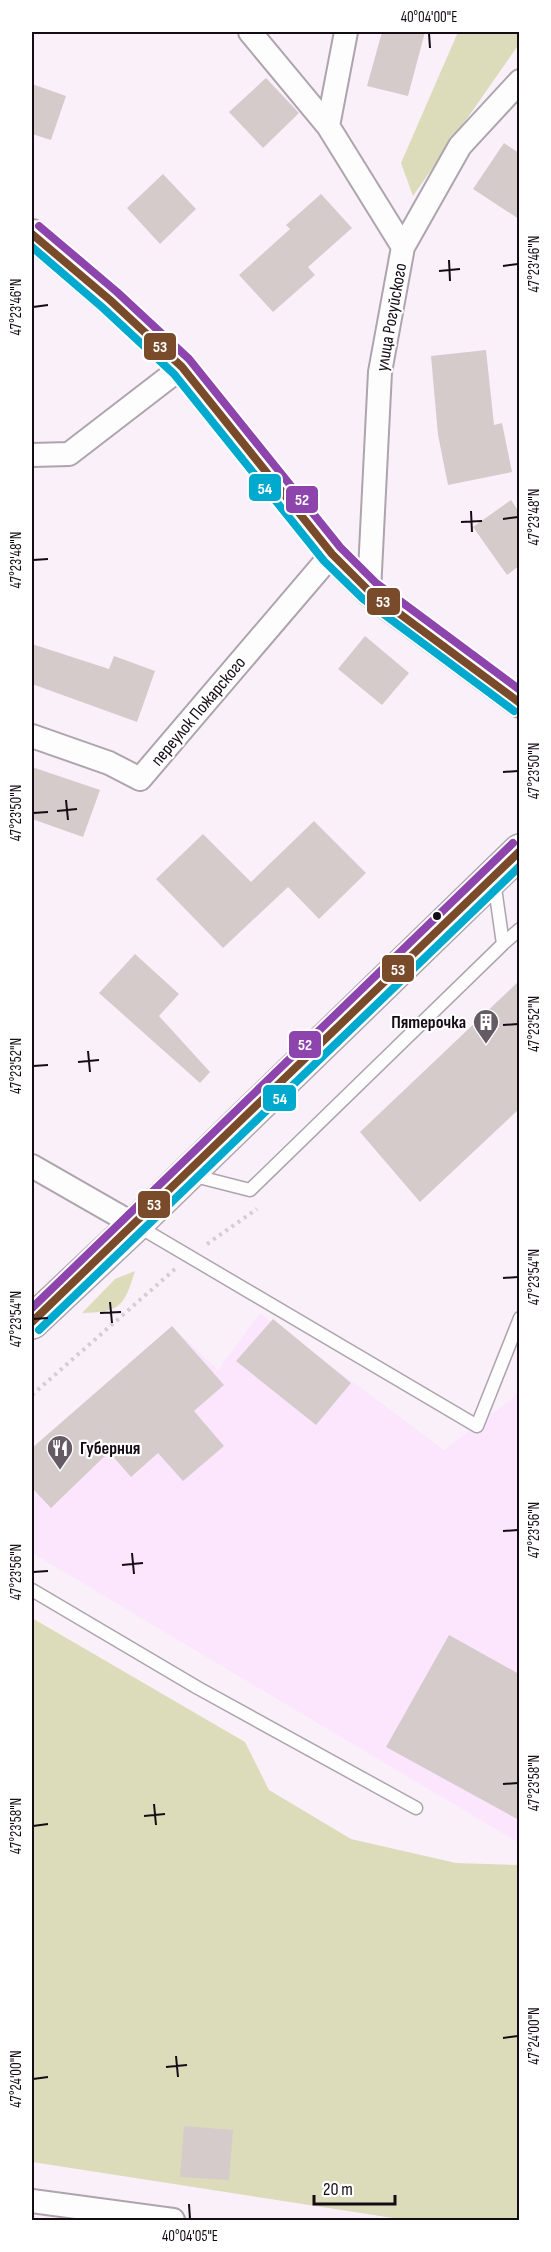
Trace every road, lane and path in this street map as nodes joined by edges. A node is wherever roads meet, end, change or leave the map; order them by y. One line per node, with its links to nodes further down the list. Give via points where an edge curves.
1 (250, 32): 4 (street)
2 (346, 32): 4 (street)
3 (519, 81): 6 (street, улица Рогуйского, via 460,146)
4 (328, 126): 6 (street)
5 (32, 234): 7 (street)
6 (403, 247): 10 (street, улица Рогуйского, via 380,372)
7 (183, 367): 8 (street, via 69,454); 9 (street)
8 (32, 454)
9 (332, 554): 10 (street); 12 (street, переулок Пожарского, via 140,779 108,763)
10 (369, 591): 11 (street)
11 (519, 703)
12 (32, 736)
13 (519, 851): 14 (main road)
14 (493, 876): 16 (lane); 18 (main road)
15 (519, 929): 16 (lane)
16 (503, 945): 18 (lane, via 250,1190)
17 (32, 1166): 19 (street)
18 (188, 1174): 19 (main road)
19 (135, 1224): 20 (lane, via 477,1426); 21 (main road)
20 (519, 1318)
21 (32, 1322)
22 (32, 1590): 23 (lane, via 198,1688)
23 (417, 1808)
24 (32, 2201): 25 (street)
25 (173, 2220)

